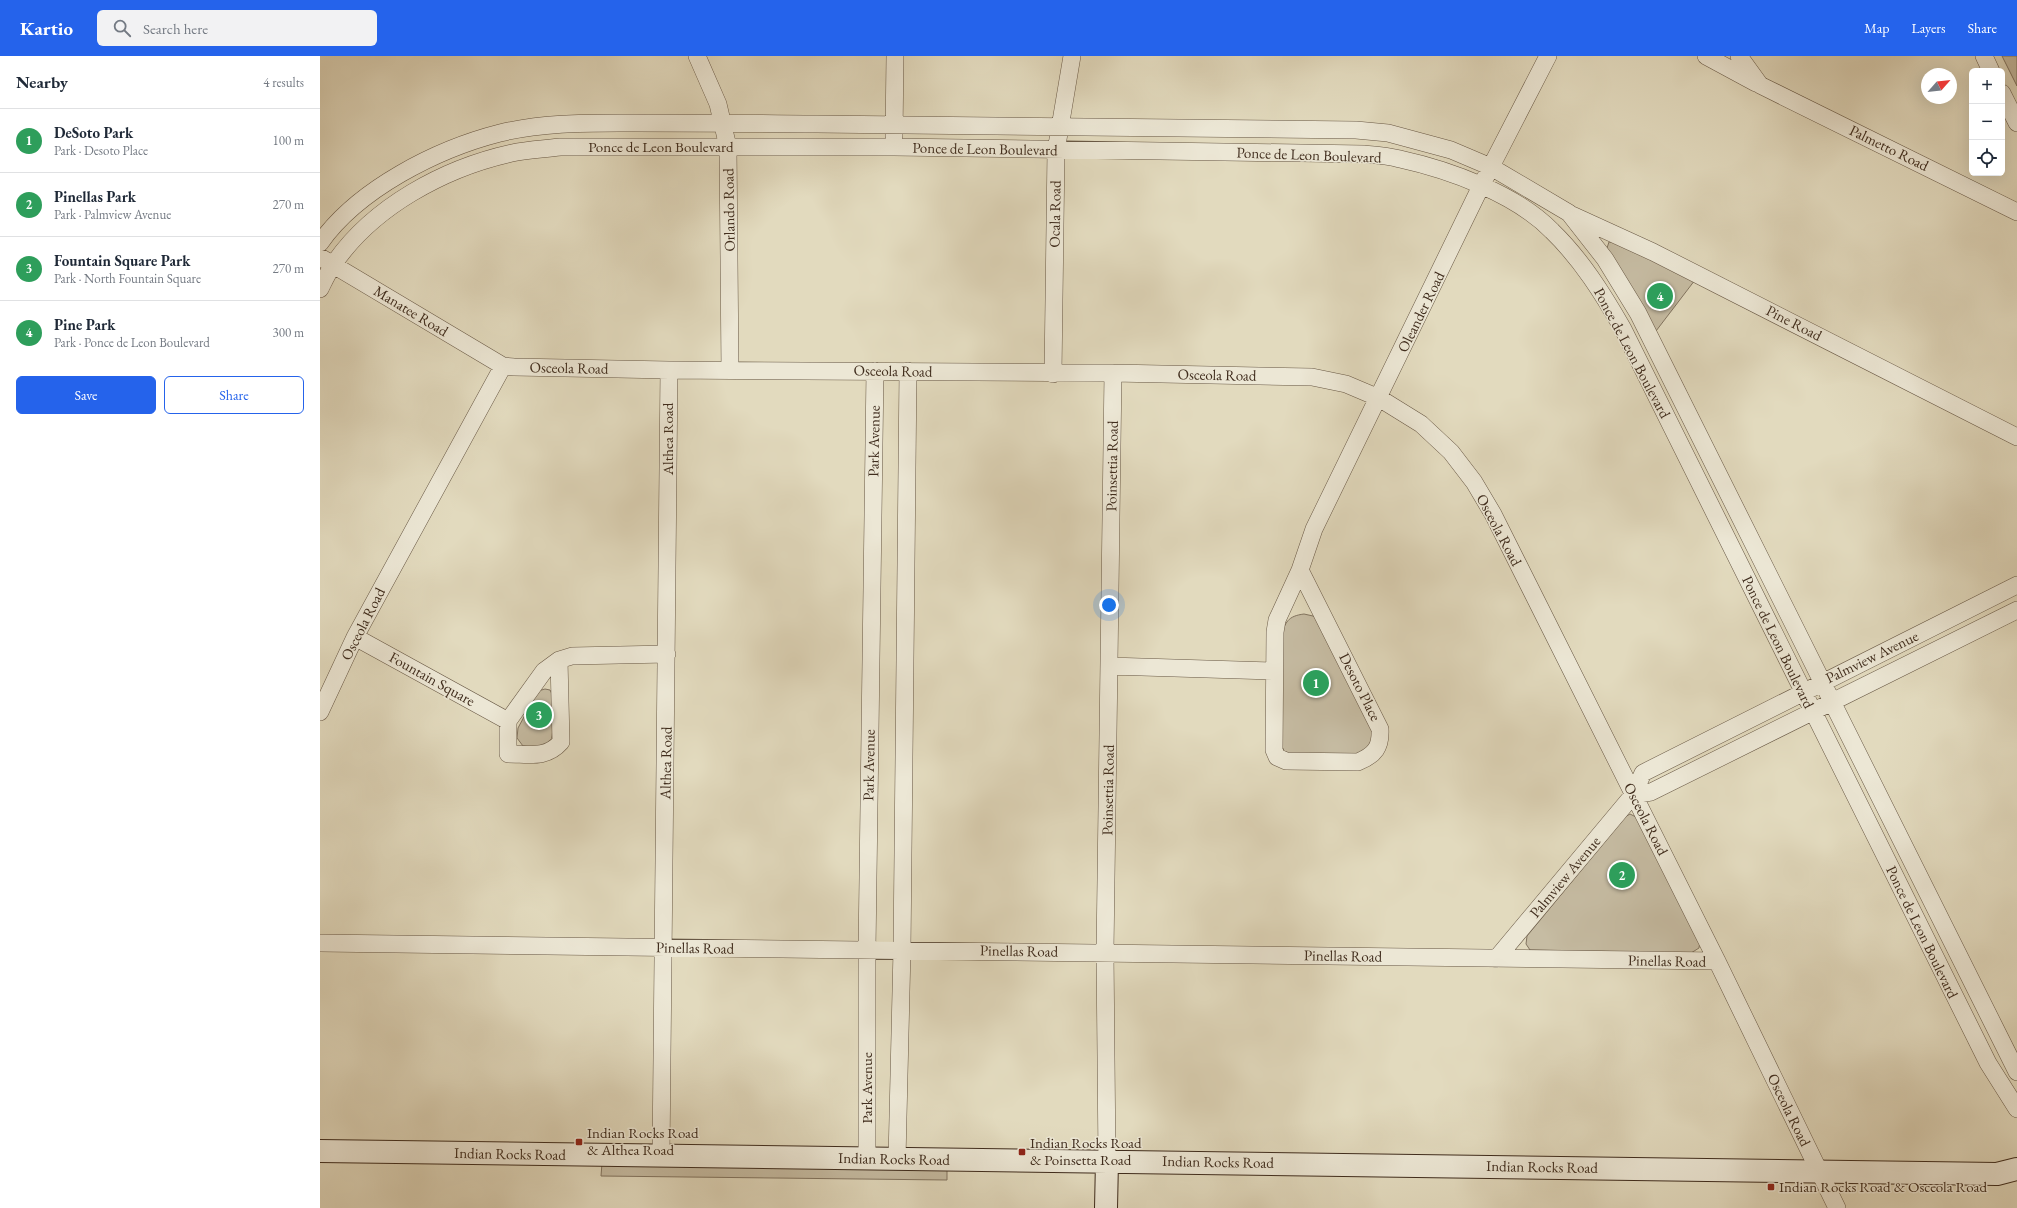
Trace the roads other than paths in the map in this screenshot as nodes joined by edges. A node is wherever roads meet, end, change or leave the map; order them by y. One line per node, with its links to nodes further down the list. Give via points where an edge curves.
1 (697, 56): 11 (street, Orlando Road, via 718,104)
2 (895, 56): 13 (street)
3 (1072, 56): 14 (street, Ocala Road)
4 (1548, 56): 18 (street, Oleander Road)
5 (1706, 56): 9 (street, Palmetto Road)
6 (1740, 56): 9 (street, Palmetto Road)
7 (1984, 56): 8 (street)
8 (1990, 68)
9 (1760, 84): 20 (street, Palmetto Road)
10 (2005, 99): 12 (street)
11 (722, 123): 13 (street, Ponce de Leon Boulevard); 15 (street, Orlando Road); 22 (street, Ponce de Leon Boulevard, via 554,124 502,132 473,140 424,160 386,182 330,230)
12 (2017, 123)
13 (894, 126): 14 (street, Ponce de Leon Boulevard); 16 (street)
14 (1060, 127): 17 (street, Ocala Road); 18 (street, Ponce de Leon Boulevard, via 1356,130 1388,133 1419,141 1451,150)
15 (728, 147): 16 (street, Ponce de Leon Boulevard); 23 (street, Ponce de Leon Boulevard, via 560,147 512,153 470,166 424,186 387,208); 27 (street, Orlando Road)
16 (894, 147): 17 (street, Ponce de Leon Boulevard)
17 (1056, 151): 19 (street, Ponce de Leon Boulevard, via 1364,154 1399,158); 31 (street, Ocala Road)
18 (1492, 167): 19 (street, Oleander Road); 21 (street, Ponce de Leon Boulevard)
19 (1481, 186): 32 (street, Oleander Road); 43 (street, Ponce de Leon Boulevard, via 1523,208 1552,230 1580,263 1606,300)
20 (2017, 212)
21 (1569, 213): 33 (street, Pine Road, via 1653,252); 42 (street, Ponce de Leon Boulevard, via 1605,259 1638,313)
22 (320, 243)
23 (326, 261): 24 (street, Ponce de Leon Boulevard); 25 (street, Manatee Road)
24 (320, 289)
25 (503, 366): 26 (street, Osceola Road); 37 (street, Osceola Road)
26 (669, 370): 27 (street, Osceola Road); 38 (street, Althea Road)
27 (730, 370): 28 (street, Osceola Road)
28 (875, 371): 29 (street, Osceola Road); 51 (street, Park Avenue)
29 (908, 371): 31 (street, Osceola Road); 52 (street, Park Avenue)
30 (1113, 373): 31 (street, Osceola Road); 32 (street, Osceola Road, via 1312,377 1346,384); 40 (street, Poinsettia Road)
31 (1053, 374)
32 (1379, 398): 34 (street, Oleander Road, via 1314,529); 48 (street, Osceola Road, via 1421,424 1451,452 1474,482)
33 (2017, 437)
34 (1300, 570): 41 (street, Desoto Place, via 1277,620); 41 (street, Desoto Place, via 1375,716 1381,741 1376,751 1358,762 1286,761 1277,757 1274,750)
35 (2017, 585): 42 (street, Palmview Avenue)
36 (2017, 610): 44 (street, Palmview Avenue)
37 (355, 637): 45 (street, Osceola Road); 47 (street, Fountain Square)
38 (667, 654): 39 (street, via 572,656); 50 (street, Althea Road)
39 (559, 660): 47 (street, via 544,671); 47 (street, via 561,742 553,751 541,755 508,754)
40 (1110, 666): 41 (street); 53 (street, Poinsettia Road)
41 (1274, 671)
42 (1821, 682): 43 (street, Palmview Avenue); 44 (street, Ponce de Leon Boulevard)
43 (1802, 692): 46 (street, Ponce de Leon Boulevard); 48 (street, Palmview Avenue, via 1643,773)
44 (1832, 703): 46 (street, Palmview Avenue); 56 (street, Ponce de Leon Boulevard)
45 (320, 712)
46 (1813, 712): 48 (street, Palmview Avenue, via 1651,792); 57 (street, Ponce de Leon Boulevard, via 1988,1063)
47 (508, 721)
48 (1633, 795): 54 (street, Palmview Avenue); 55 (street, Osceola Road)
49 (320, 943): 50 (street, Pinellas Road)
50 (663, 948): 51 (street, Pinellas Road); 59 (street, Althea Road)
51 (866, 950): 52 (street, Pinellas Road); 60 (street, Park Avenue)
52 (902, 950): 53 (street, Pinellas Road); 61 (street, Park Avenue)
53 (1105, 952): 54 (street, Pinellas Road); 62 (street, Poinsettia Road)
54 (1496, 959): 55 (street, Pinellas Road)
55 (1717, 961): 63 (street, Osceola Road)
56 (2017, 1072)
57 (2017, 1109)
58 (320, 1151): 59 (street, Indian Rocks Road)
59 (662, 1156): 60 (street, Indian Rocks Road)
60 (867, 1158): 61 (street, Indian Rocks Road)
61 (897, 1159): 62 (street, Indian Rocks Road)
62 (1107, 1161): 63 (street, Indian Rocks Road); 66 (street, Poinsettia Road)
63 (1818, 1170): 64 (street, Indian Rocks Road); 67 (street, Osceola Road)
64 (2007, 1171): 65 (street, Indian Rocks Road)
65 (2017, 1182)
66 (1106, 1208)
67 (1837, 1208)

